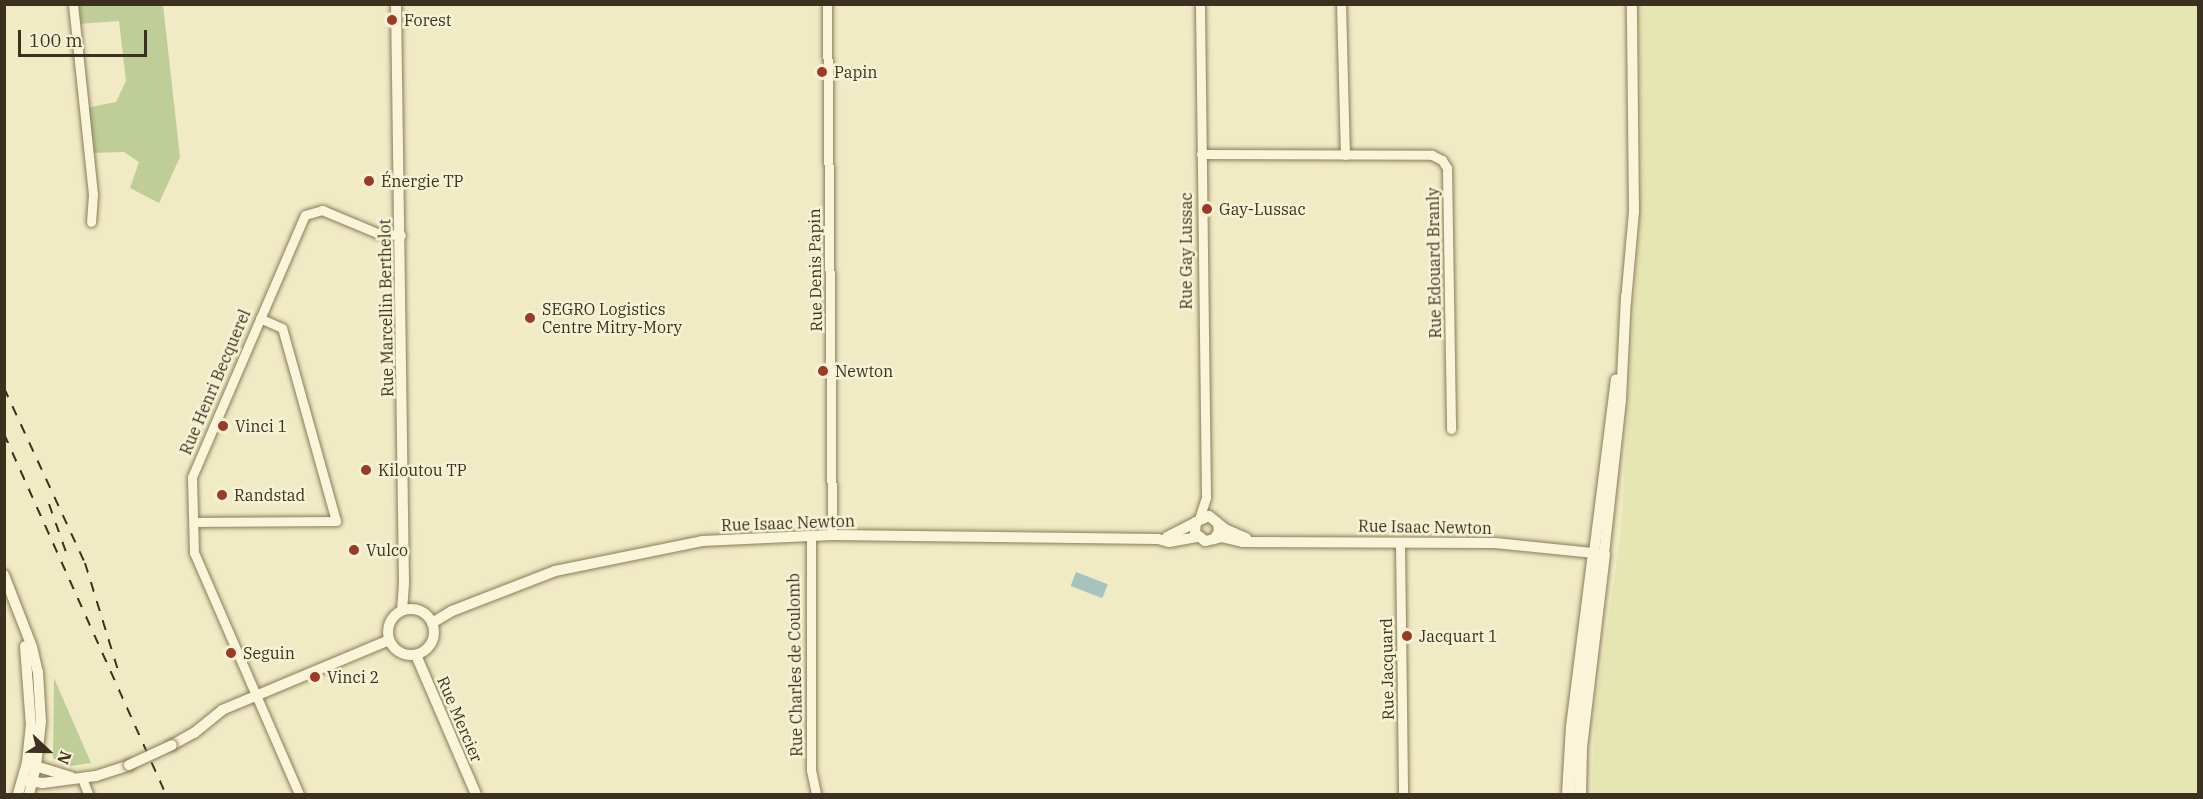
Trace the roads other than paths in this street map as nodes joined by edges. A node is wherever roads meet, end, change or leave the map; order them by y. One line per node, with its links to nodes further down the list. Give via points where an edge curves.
1 (73, 4): 9 (street, via 93,194)
2 (396, 4): 10 (street, Rue Marcellin Berthelot)
3 (827, 4): 18 (street, Rue Denis Papin)
4 (1200, 4): 7 (street, Rue Gay Lussac)
5 (1341, 4): 8 (street)
6 (1632, 4): 24 (street, via 1634,211)
7 (1201, 154): 8 (street, Rue Edouard Branly); 13 (street, Rue Gay Lussac)
8 (1346, 155): 12 (street, Rue Edouard Branly, via 1432,155 1447,168)
9 (91, 222)
10 (401, 235): 11 (street, Rue Henri Becquerel, via 377,233 322,210 305,215); 26 (street, Rue Marcellin Berthelot)
11 (260, 318): 16 (street, Rue Henri Becquerel, via 193,472); 16 (street, via 282,328 336,520)
12 (1451, 429)
13 (1206, 497): 14 (street, Rue Gay Lussac); 15 (street, Rue Gay Lussac)
14 (1198, 520): 15 (street); 19 (street, via 1194,530); 20 (street, Rue Isaac Newton)
15 (1216, 521): 21 (street, via 1219,532); 22 (street, Rue Isaac Newton)
16 (194, 522): 30 (street, Rue Henri Becquerel, via 194,553)
17 (811, 535): 18 (street, Rue Isaac Newton); 27 (street, Rue Isaac Newton, via 702,541 555,571); 39 (street, Rue Charles de Coulomb, via 811,770)
18 (832, 535): 20 (street, Rue Isaac Newton)
19 (1197, 537): 20 (street, Rue Isaac Newton, via 1169,542); 21 (street, via 1205,541)
20 (1158, 539)
21 (1214, 539): 22 (street, Rue Isaac Newton)
22 (1254, 541): 23 (street, Rue Isaac Newton)
23 (1400, 542): 24 (street, Rue Isaac Newton, via 1495,543); 40 (street, Rue Jacquard)
24 (1599, 554): 41 (main road, via 1572,727); 42 (main road)
25 (4, 575): 31 (street, via 19,610 31,700)
26 (402, 610): 27 (street, via 423,612); 28 (street, via 390,621)
27 (432, 623): 29 (street, via 433,639)
28 (389, 640): 29 (street, via 402,653); 30 (street)
29 (416, 655): 38 (street, Rue Mercier)
30 (256, 695): 32 (street, bridge, via 222,710 172,745 129,765); 37 (street, Rue Henri Becquerel)
31 (32, 764): 32 (street); 33 (street)
32 (78, 778): 33 (street); 36 (street)
33 (27, 782): 34 (street); 35 (street)
34 (18, 795)
35 (29, 795)
36 (88, 795)
37 (299, 795)
38 (476, 795)
39 (816, 795)
40 (1403, 795)
41 (1568, 795)
42 (1580, 795)

